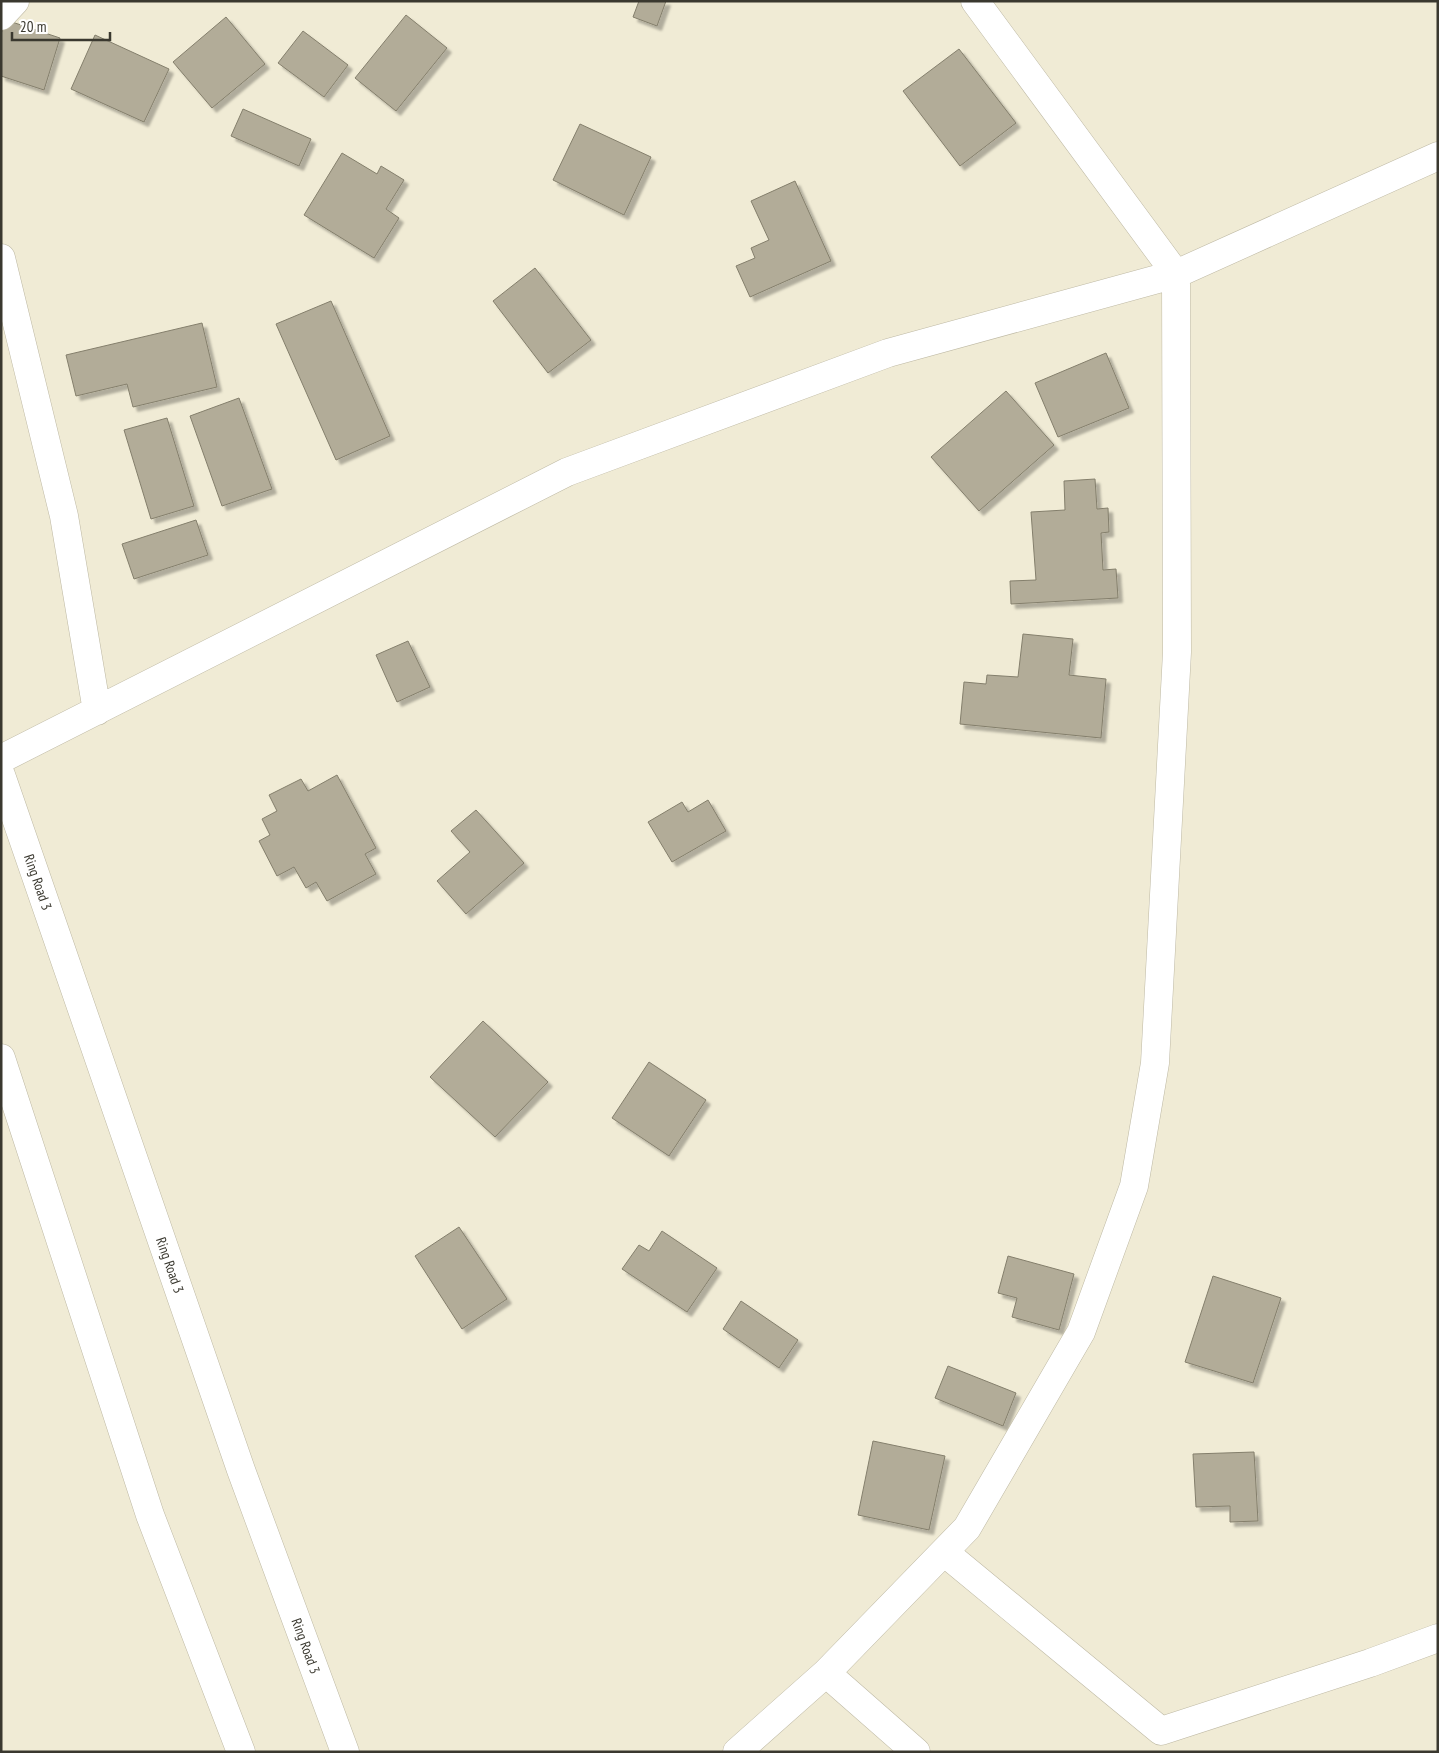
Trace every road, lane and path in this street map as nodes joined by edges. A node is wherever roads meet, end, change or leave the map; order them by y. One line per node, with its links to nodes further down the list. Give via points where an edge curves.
1 (15, 1): 3 (street)
2 (975, 1): 6 (street)
3 (1, 16)
4 (1438, 156): 6 (street)
5 (1, 258): 7 (street, via 64,516)
6 (1176, 274): 7 (street, via 888,353 567,472); 11 (street, via 1176,652 1155,1063 1134,1186 1081,1332 967,1528)
7 (97, 711): 8 (street)
8 (1, 759)
9 (1, 776): 15 (street, Ring Road 3, via 241,1470)
10 (1, 1058): 14 (street, via 150,1515)
11 (944, 1552): 12 (street, via 1161,1732); 13 (street)
12 (1438, 1638)
13 (826, 1673): 16 (street); 17 (street)
14 (241, 1752)
15 (345, 1752)
16 (737, 1752)
17 (916, 1752)

